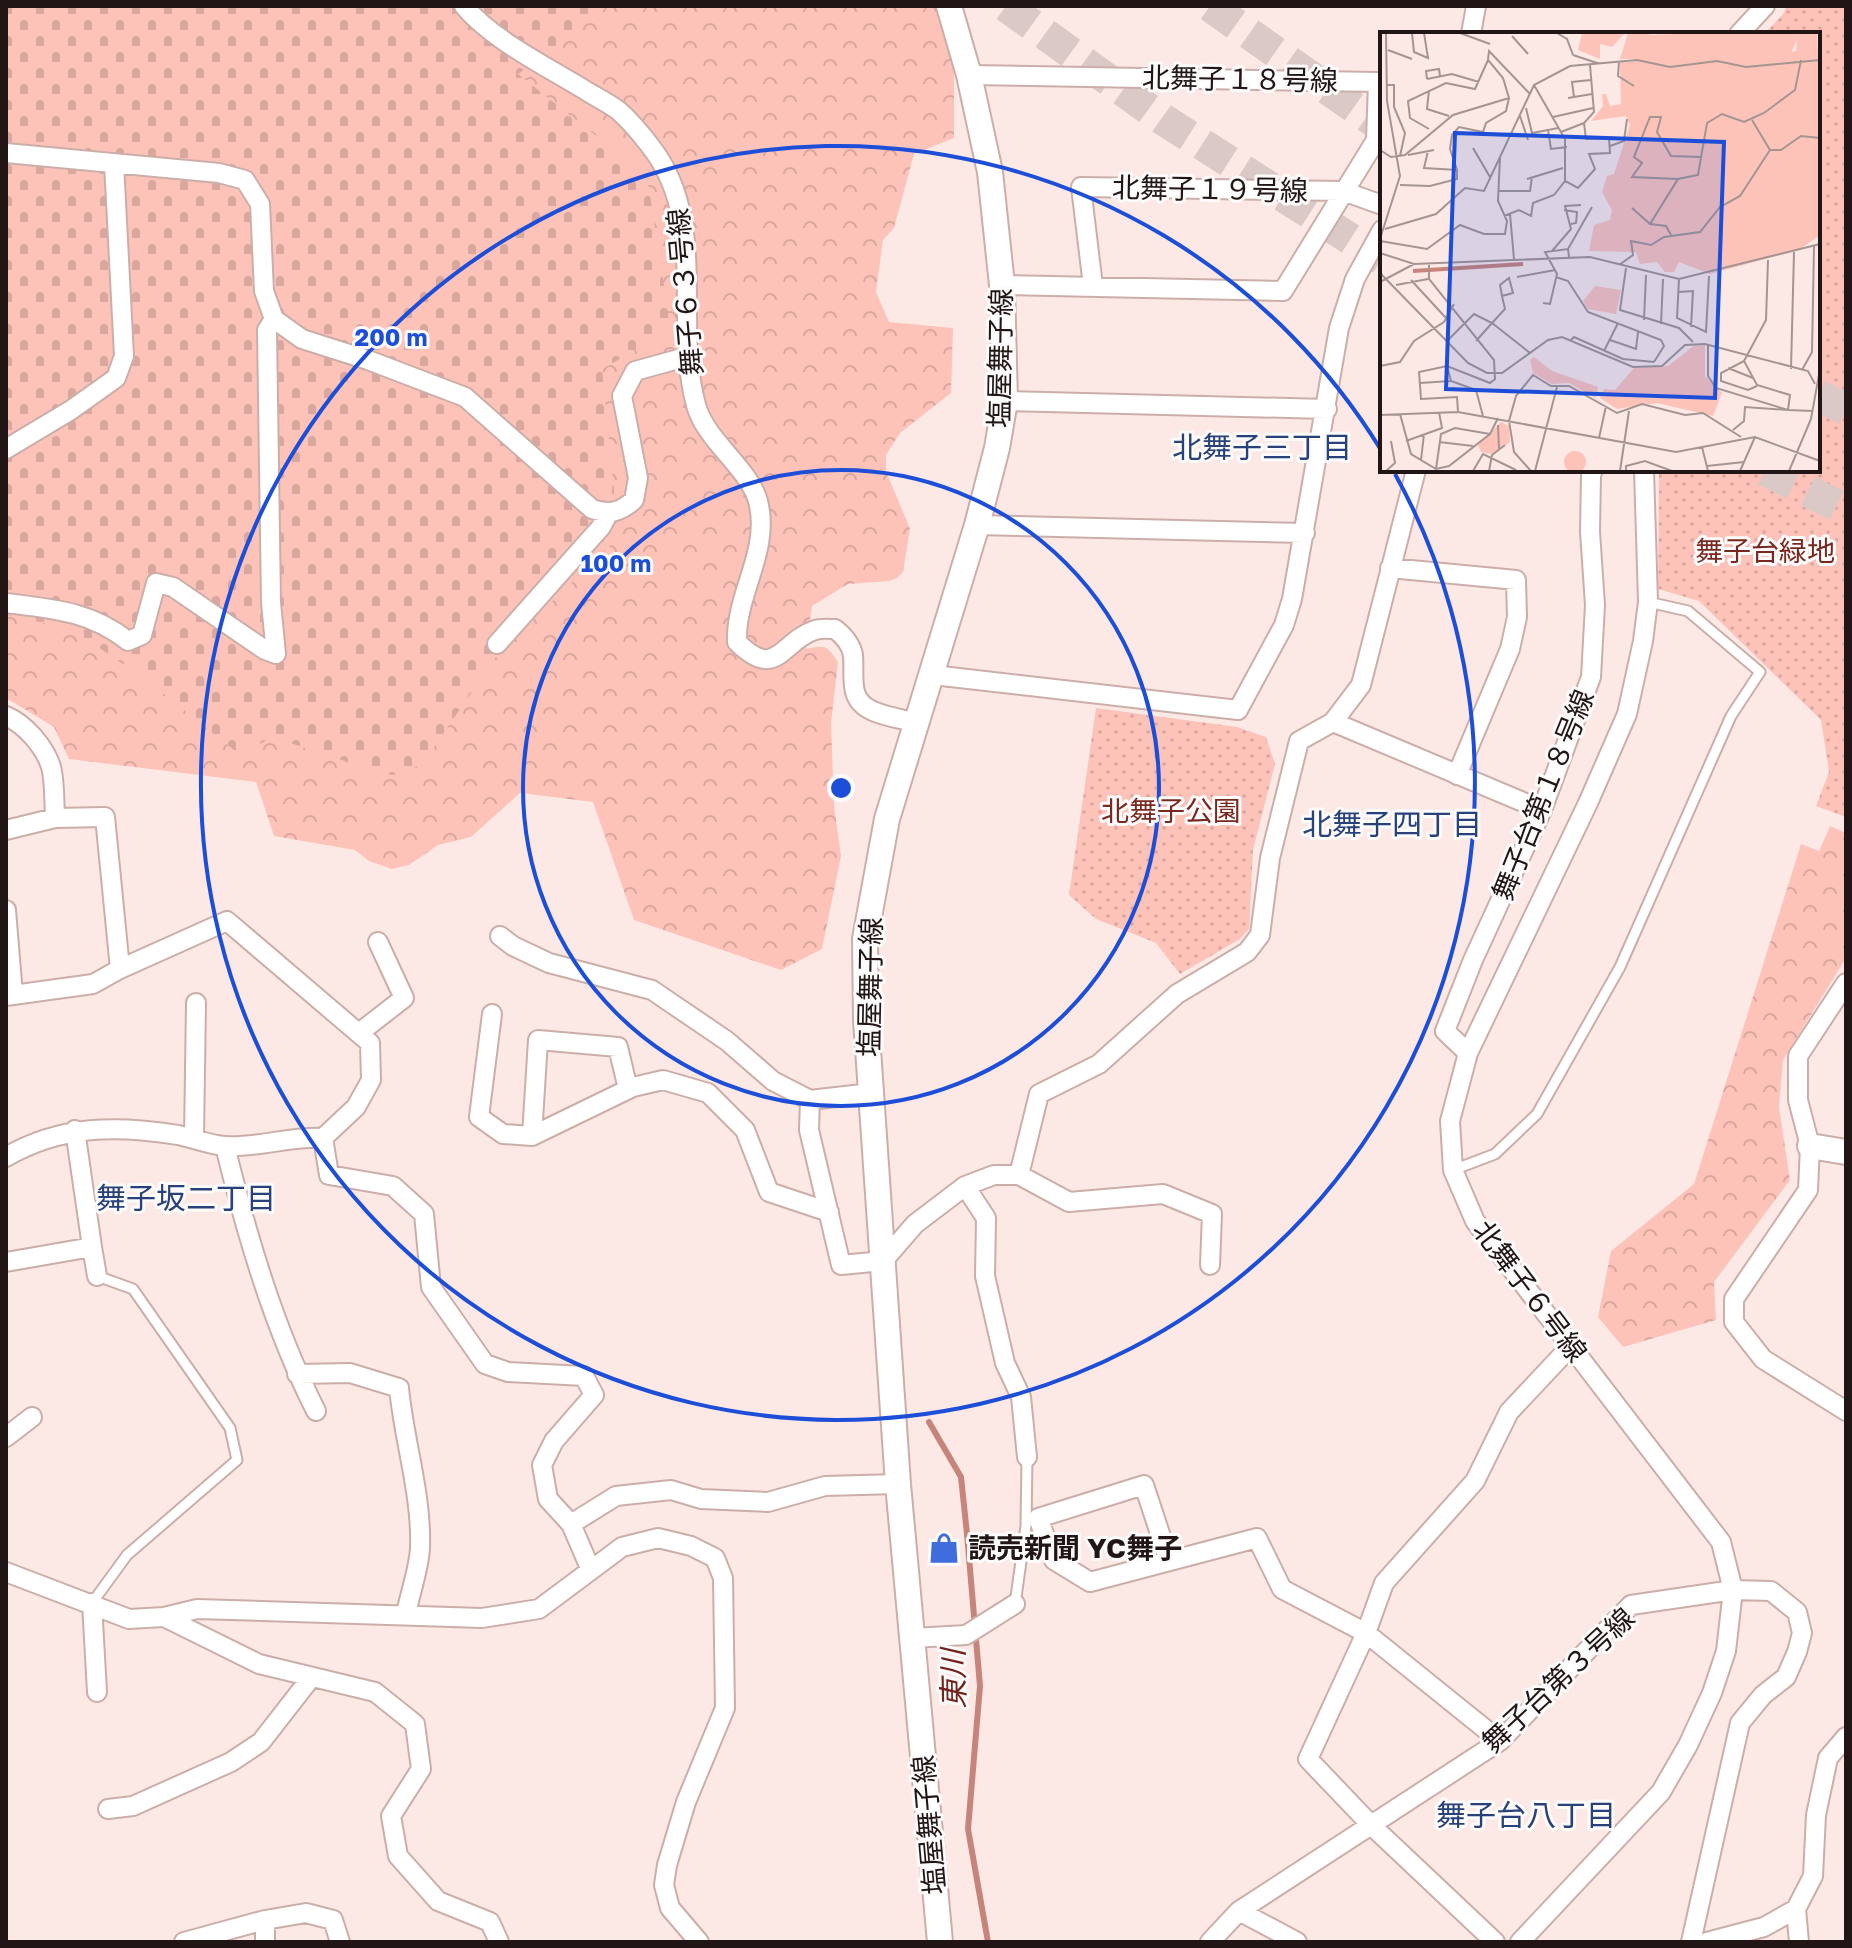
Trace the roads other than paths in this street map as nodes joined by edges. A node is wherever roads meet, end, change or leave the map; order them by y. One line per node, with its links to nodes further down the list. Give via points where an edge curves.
1 (464, 6): 16 (street, 舞子６３号線, via 500,37 619,111 672,178 682,215)
2 (949, 6): 7 (street, 塩屋舞子線)
3 (1476, 6): 5 (street)
4 (1765, 6): 6 (street)
5 (1471, 32)
6 (1741, 32)
7 (969, 75): 10 (street, 北舞子１８号線, via 1378,82 1376,140); 13 (street, 塩屋舞子線, via 990,172)
8 (6, 153): 9 (street)
9 (114, 163): 15 (street, via 245,180 260,204 264,291); 19 (street, via 124,356 116,378)
10 (1343, 191): 11 (street); 14 (street, 北舞子１８号線, via 1283,291); 14 (street, 北舞子１９号線, via 1081,187)
11 (1380, 204)
12 (1380, 234): 18 (street, via 1355,279 1343,316)
13 (1002, 285): 14 (street, 北舞子１８号線); 17 (street, 塩屋舞子線)
14 (1093, 286)
15 (274, 319): 23 (street, via 302,339 465,397 581,500); 28 (street, via 267,330 276,654 173,587 156,583 142,635 128,641 73,612)
16 (686, 357): 23 (street, via 635,371 622,396 638,478 634,500); 33 (street, 舞子６３号線, via 696,408 757,499 760,547 736,623 737,642 752,657 770,659 815,630 835,629 853,654 856,697 871,710)
17 (1005, 401): 18 (street); 24 (street, 塩屋舞子線)
18 (1327, 409): 25 (street)
19 (6, 449)
20 (1415, 472): 26 (street)
21 (1592, 472): 35 (street, 舞子台第１８号線, via 1591,677)
22 (1644, 472): 27 (street, 北舞子６号線)
23 (608, 514): 29 (street)
24 (977, 525): 25 (street); 30 (street, 塩屋舞子線)
25 (1305, 533): 30 (street, via 1284,625 1238,710)
26 (1390, 568): 32 (street, via 1361,685); 34 (street, via 1516,580 1517,617 1510,649)
27 (1648, 602): 47 (street, 北舞子６号線, via 1627,714); 59 (lane, via 1688,611 1760,672 1731,716 1620,967 1537,1114 1495,1154)
28 (6, 603)
29 (497, 644)
30 (933, 675): 33 (street, 塩屋舞子線)
31 (6, 716): 36 (street, via 37,742 51,767)
32 (1333, 722): 34 (street); 60 (street, via 1299,741 1270,858 1260,935 1247,952 1177,994 1099,1064 1039,1094)
33 (917, 723): 49 (street, 塩屋舞子線, via 887,819 865,939)
34 (1457, 775): 35 (street)
35 (1542, 810): 47 (street, 舞子台第１８号線, via 1445,1031)
36 (55, 818): 37 (street); 41 (street, via 105,817)
37 (6, 830)
38 (6, 910): 43 (street)
39 (500, 936): 50 (street, via 549,963 652,990 727,1041 773,1081)
40 (378, 942): 46 (street, via 404,998)
41 (120, 969): 43 (street, via 93,984); 46 (street, via 227,921)
42 (1846, 983): 56 (street, via 1798,1056 1798,1100)
43 (10, 996)
44 (196, 1003): 53 (street)
45 (492, 1014): 52 (street, via 479,1117 503,1134)
46 (359, 1033): 54 (street, via 370,1043 371,1080 356,1107)
47 (1468, 1053): 59 (street, 北舞子６号線, via 1450,1121)
48 (628, 1089): 52 (street); 52 (street, via 618,1047 538,1040); 62 (street, via 663,1080 708,1093 745,1130 769,1192)
49 (871, 1093): 50 (street); 64 (street, 塩屋舞子線)
50 (810, 1100): 62 (street, via 809,1130)
51 (75, 1130): 53 (street, via 133,1127); 58 (street); 63 (street)
52 (532, 1136)
53 (194, 1138): 55 (street)
54 (323, 1138): 55 (street); 76 (street, via 329,1175 393,1186 424,1214 431,1287 485,1364 508,1372 584,1376 594,1395 554,1441 542,1465 548,1499)
55 (225, 1146): 69 (street, via 243,1220)
56 (1810, 1146): 57 (street); 71 (street, via 1808,1190 1734,1299 1734,1322 1763,1359)
57 (1846, 1152)
58 (6, 1157)
59 (1453, 1170): 68 (street, 北舞子６号線, via 1475,1221)
60 (1019, 1175): 61 (street, via 994,1175); 66 (street, via 1069,1202 1163,1194 1212,1214)
61 (965, 1186): 64 (street, via 915,1224); 74 (street, via 986,1218 985,1276 1005,1363 1021,1397)
62 (829, 1212): 64 (street, via 841,1265)
63 (92, 1247): 65 (street); 67 (street)
64 (883, 1261): 75 (street, 塩屋舞子線)
65 (6, 1262)
66 (1210, 1265)
67 (97, 1276): 81 (lane, via 133,1289 230,1428 237,1460 127,1555)
68 (1570, 1347): 80 (street, 北舞子６号線, via 1721,1542); 85 (street, via 1509,1412 1475,1481 1384,1583)
69 (297, 1374): 70 (street); 83 (street, via 350,1373 399,1388 420,1550)
70 (316, 1411)
71 (1846, 1411)
72 (32, 1417): 73 (street)
73 (6, 1437)
74 (1027, 1457): 82 (lane, via 1026,1526)
75 (898, 1484): 76 (street, via 825,1486 768,1502 701,1499 671,1490 616,1496); 86 (street, 塩屋舞子線)
76 (571, 1524): 78 (street)
77 (1169, 1561): 77 (street, via 1090,1582 1054,1560 1038,1518 1144,1485); 85 (street, via 1257,1538 1282,1589)
78 (590, 1568): 83 (street, via 539,1609 482,1618); 100 (street, via 622,1547 658,1538 715,1558 723,1578 725,1708 686,1802 664,1885 670,1908)
79 (6, 1572): 81 (street)
80 (1733, 1590): 90 (street, 舞子台第３号線, via 1631,1605); 105 (street, 北舞子６号線, via 1726,1651 1712,1693 1661,1792); 106 (street, 舞子台第３号線, via 1771,1591 1797,1612 1802,1633 1786,1677 1740,1723)
81 (92, 1603): 84 (street, via 129,1619); 88 (street)
82 (1015, 1604): 86 (street, via 974,1630)
83 (406, 1614): 84 (street, via 197,1609)
84 (164, 1617): 87 (street, via 259,1664)
85 (1366, 1633): 90 (street); 92 (street, via 1308,1759)
86 (913, 1638): 101 (street, 塩屋舞子線)
87 (310, 1679): 91 (street, via 261,1742 231,1762 133,1806); 99 (street, via 375,1692 415,1724 421,1769 391,1816 398,1856 438,1901 490,1922)
88 (97, 1692)
89 (1846, 1737): 93 (street, via 1828,1758 1816,1815 1813,1876)
90 (1500, 1741): 92 (street, 舞子台第３号線)
91 (108, 1809)
92 (1371, 1825): 94 (street, 舞子台第３号線); 104 (street)
93 (1796, 1909): 107 (street, via 1764,1927); 108 (street)
94 (1239, 1911): 102 (street, 舞子台第３号線); 103 (street)
95 (265, 1920): 96 (street); 97 (street); 98 (street, via 306,1913 333,1920)
96 (184, 1942)
97 (265, 1942)
98 (340, 1942)
99 (499, 1942)
100 (699, 1942)
101 (940, 1942)
102 (1210, 1942)
103 (1297, 1942)
104 (1495, 1942)
105 (1520, 1942)
106 (1691, 1942)
107 (1707, 1942)
108 (1799, 1942)

